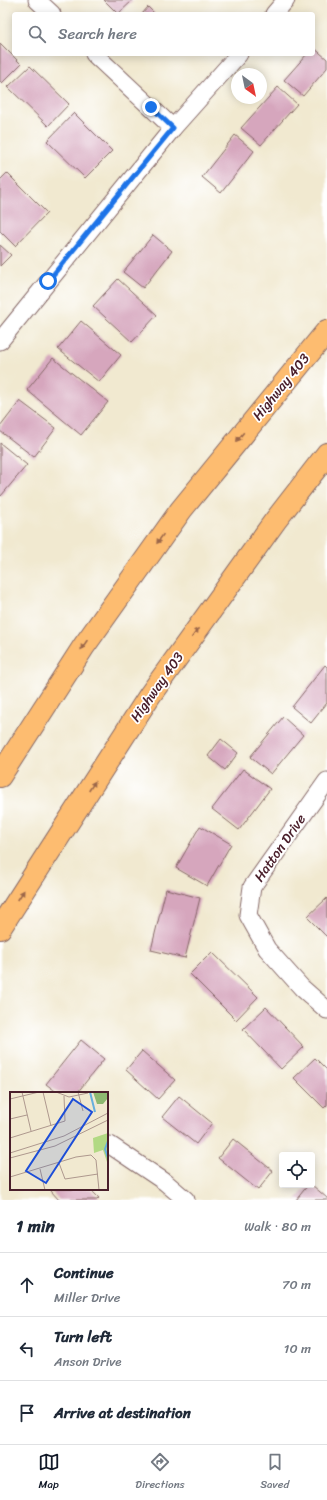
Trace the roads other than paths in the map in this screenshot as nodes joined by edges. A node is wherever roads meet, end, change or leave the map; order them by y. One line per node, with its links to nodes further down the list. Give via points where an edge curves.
1 (37, 0): 3 (street)
2 (286, 0): 4 (street)
3 (50, 12)
4 (276, 12)
5 (96, 56): 7 (street)
6 (237, 56): 7 (street)
7 (173, 128): 9 (street)
8 (327, 331): 13 (highway, Highway 403, one-way to 13, via 181,510 84,646)
9 (0, 341)
10 (327, 454): 12 (highway, Highway 403)
11 (327, 467): 12 (highway)
12 (275, 521): 15 (highway, Highway 403, one-way to 12, via 150,695)
13 (0, 776)
14 (327, 782): 16 (street, Hatton Drive, via 252,887 248,915 267,949 302,988)
15 (0, 928)
16 (327, 1010)
17 (110, 1145): 18 (street, via 165,1182)
18 (186, 1200)

